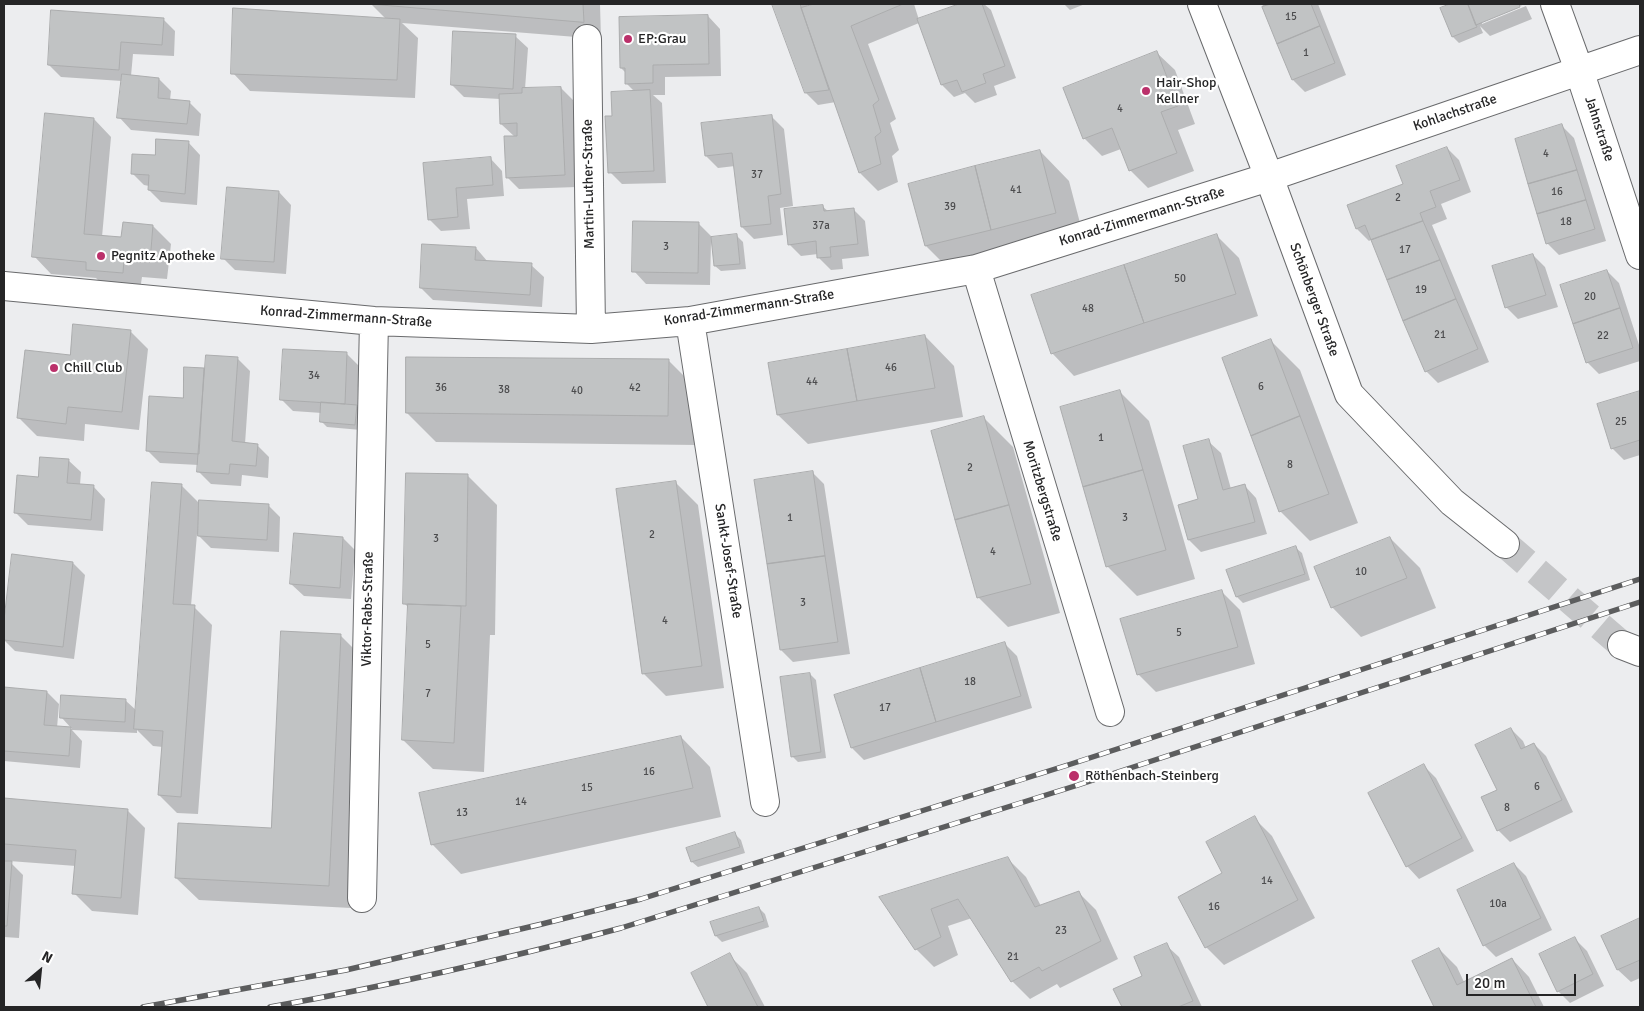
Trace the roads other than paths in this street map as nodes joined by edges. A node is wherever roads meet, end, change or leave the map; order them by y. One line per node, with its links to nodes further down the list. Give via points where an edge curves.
1 (1202, 4): 6 (street, Schönberger Straße)
2 (1555, 4): 5 (street, Jahnstraße)
3 (587, 38): 12 (street, Martin-Luther-Straße)
4 (1640, 50): 5 (street, Kohlachstraße)
5 (1579, 70): 6 (street, Kohlachstraße); 7 (street, Jahnstraße)
6 (1269, 177): 8 (street, Konrad-Zimmermann-Straße); 13 (street, Schönberger Straße, via 1349,394 1452,502)
7 (1640, 254)
8 (976, 269): 11 (street, Konrad-Zimmermann-Straße); 14 (street, Moritzbergstraße)
9 (4, 286): 10 (street, Konrad-Zimmermann-Straße)
10 (374, 321): 12 (street, Konrad-Zimmermann-Straße); 16 (street, Viktor-Rabs-Straße)
11 (690, 321): 12 (street, Konrad-Zimmermann-Straße); 15 (street, Sankt-Josef-Straße)
12 (591, 329)
13 (1505, 544)
14 (1110, 712)
15 (765, 802)
16 (362, 898)

